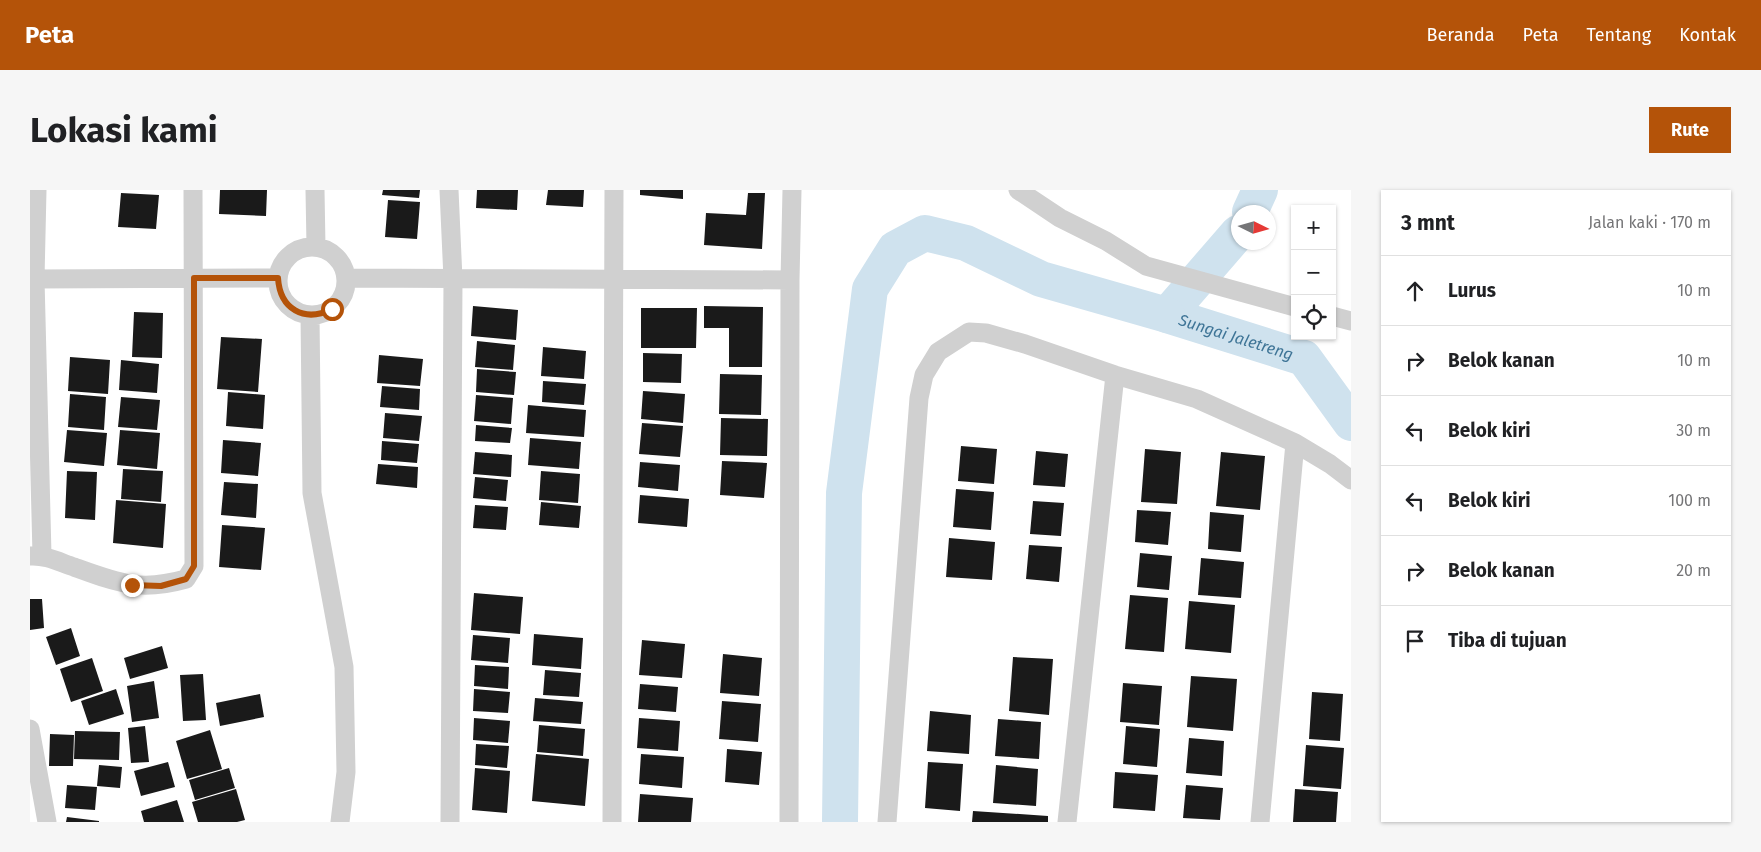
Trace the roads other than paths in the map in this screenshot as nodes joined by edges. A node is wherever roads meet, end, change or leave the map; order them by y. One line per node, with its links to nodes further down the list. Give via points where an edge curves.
1 (37, 190): 12 (street)
2 (193, 190): 9 (street)
3 (316, 190): 8 (street)
4 (449, 190): 13 (street)
5 (614, 190): 14 (street)
6 (792, 190): 15 (street)
7 (1018, 190): 16 (street, via 1060,218 1146,266)
8 (316, 246): 10 (street, via 294,251 280,267); 11 (street, via 337,257)
9 (194, 278): 10 (street); 12 (street); 23 (street, via 194,566 186,579 161,586 132,585)
10 (278, 278): 17 (street, via 282,299 299,313)
11 (346, 278): 13 (street); 17 (street, via 340,301 332,309)
12 (35, 279): 23 (street)
13 (453, 279): 14 (street); 27 (street)
14 (613, 279): 15 (street); 28 (street)
15 (790, 280): 29 (street)
16 (1291, 306)
17 (310, 315): 26 (street, via 312,493 344,667 346,772)
18 (1336, 317): 19 (street)
19 (1351, 321)
20 (1115, 376): 21 (street, via 1197,399); 30 (street, via 1025,344 986,333 969,332 938,352 924,375 918,398); 31 (street)
21 (1295, 443): 22 (street); 32 (street)
22 (1351, 480)
23 (36, 556)
24 (30, 729): 25 (street)
25 (47, 822)
26 (340, 822)
27 (450, 822)
28 (612, 822)
29 (789, 822)
30 (887, 822)
31 (1067, 822)
32 (1260, 822)

